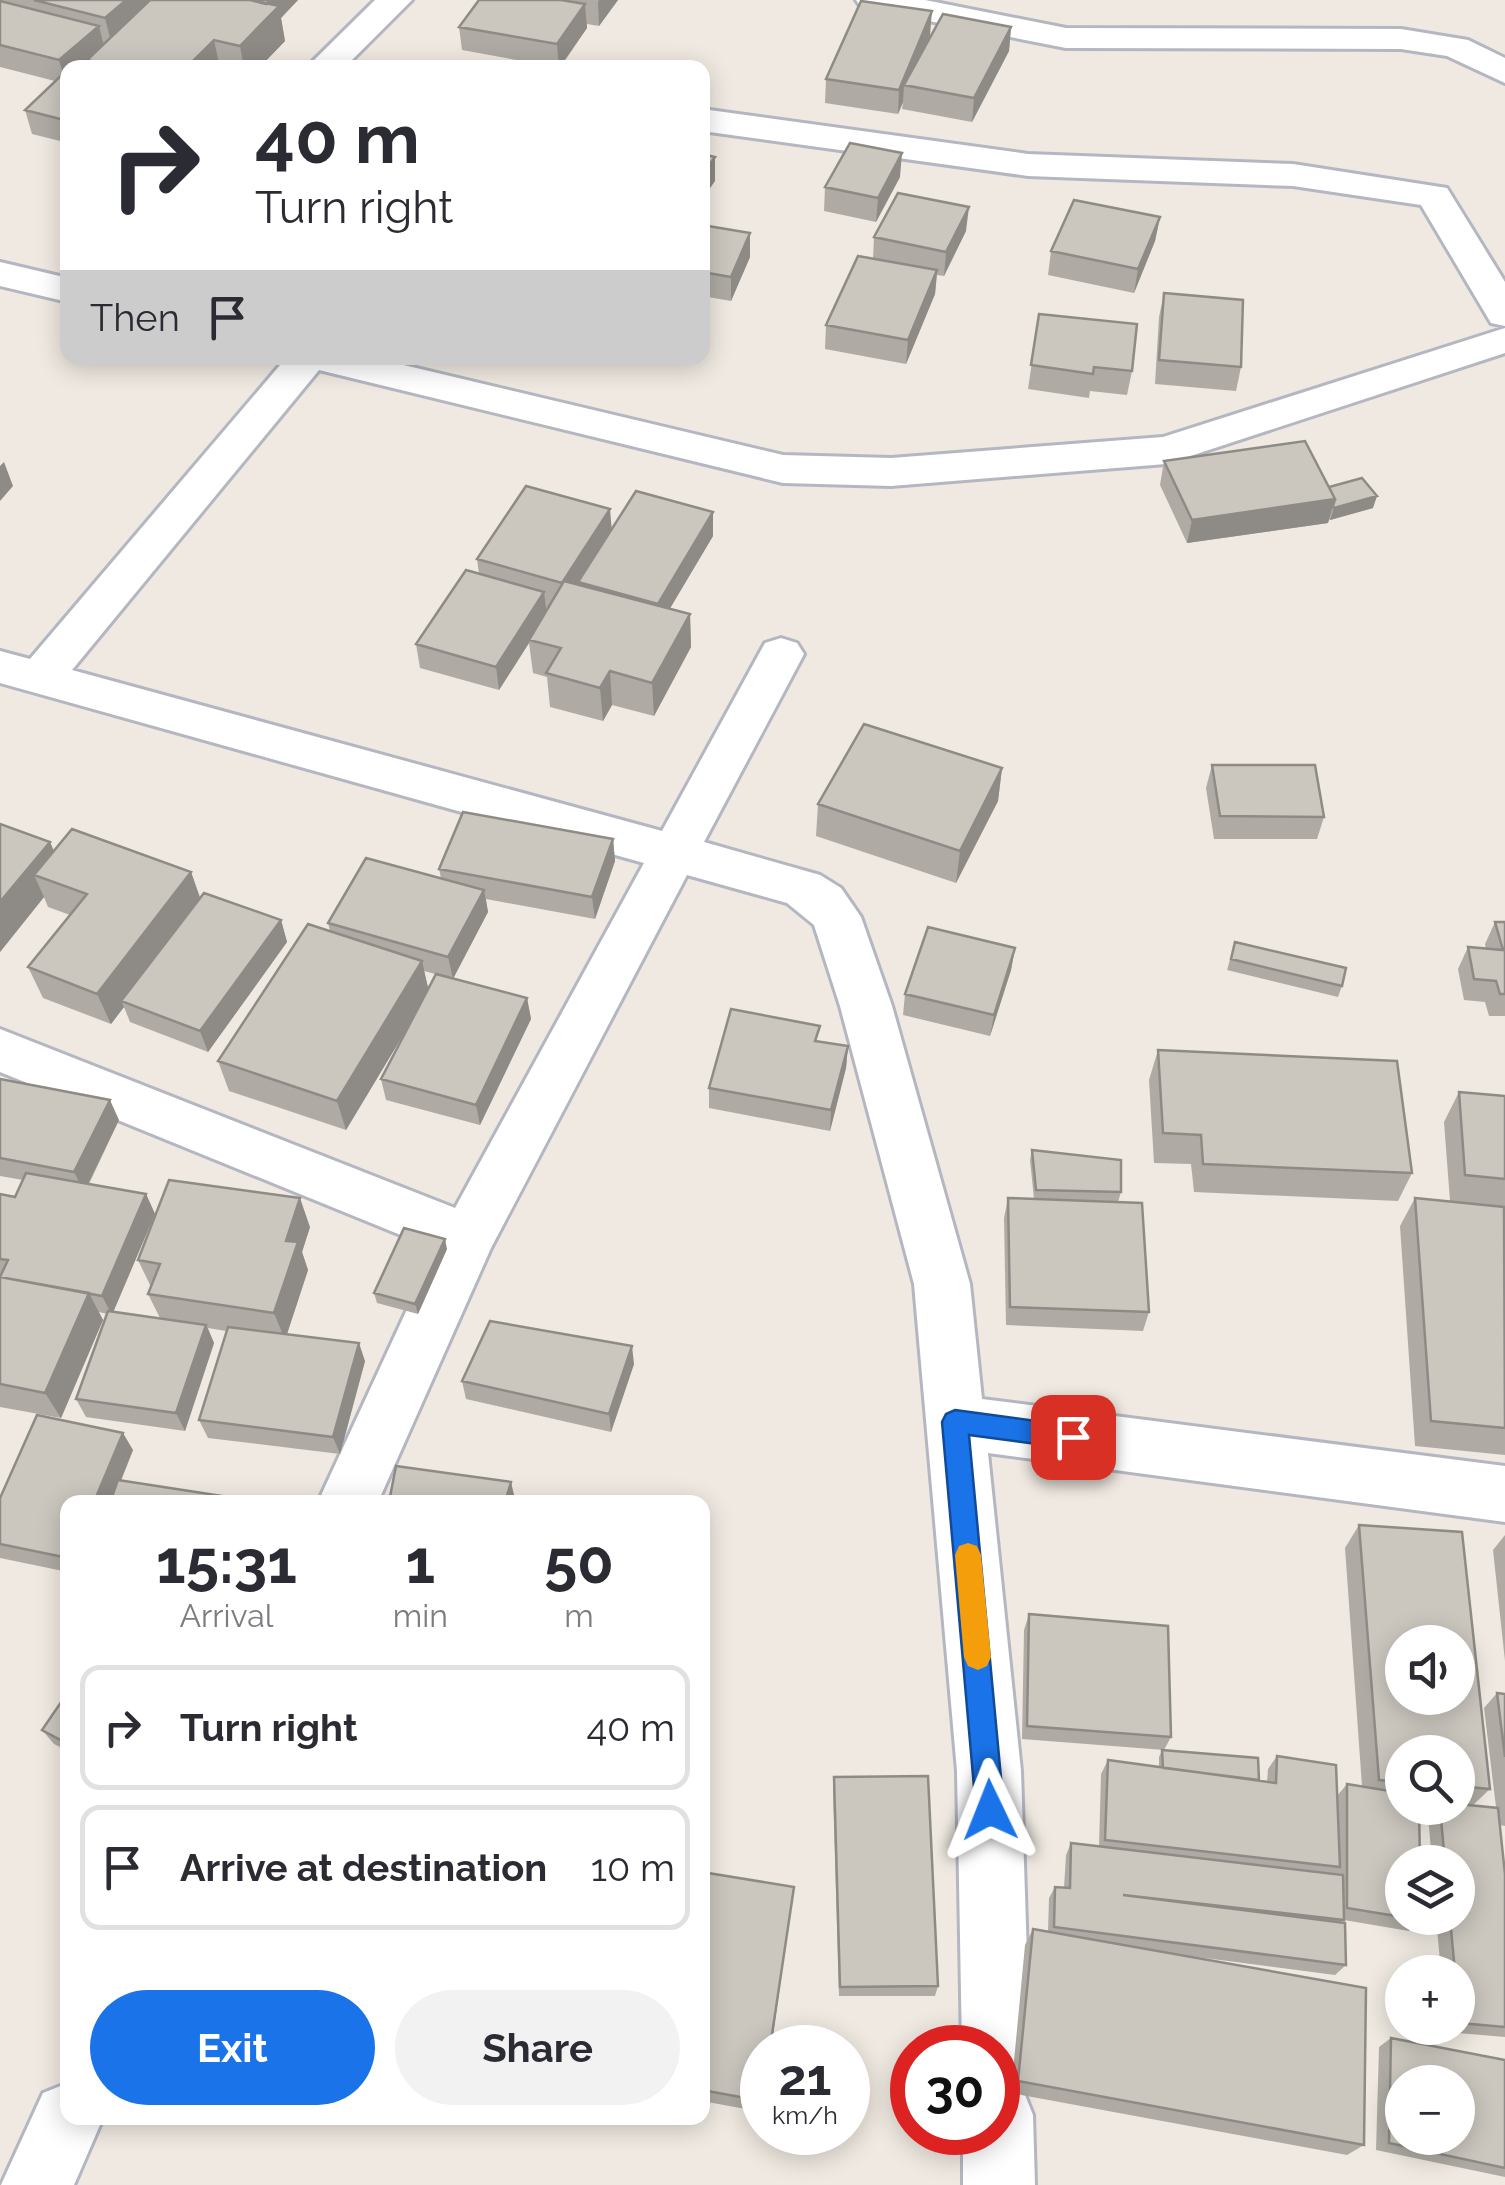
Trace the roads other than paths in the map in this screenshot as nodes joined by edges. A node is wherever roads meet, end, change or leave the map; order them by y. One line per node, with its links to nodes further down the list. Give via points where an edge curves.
1 (395, 0): 3 (street)
2 (873, 0): 4 (street, via 1066,38 1400,38 1456,47)
3 (331, 60)
4 (1505, 72)
5 (710, 121): 8 (street, via 1028,164 1293,176 1434,196)
6 (0, 274): 7 (street)
7 (60, 288)
8 (1505, 314)
9 (1505, 340): 11 (street, via 1166,450 891,472 783,468)
10 (302, 365): 13 (street)
11 (352, 365)
12 (781, 654): 14 (street)
13 (20, 673): 14 (street)
14 (676, 851): 16 (street); 17 (street, via 803,888 836,916 942,1284)
15 (0, 1050): 16 (street)
16 (468, 1238): 19 (street)
17 (955, 1422): 18 (street); 20 (street, via 989,1770)
18 (1505, 1494)
19 (351, 1495)
20 (995, 2025)
21 (65, 2125): 23 (street)
22 (999, 2155): 24 (street)
23 (38, 2185)
24 (999, 2185)

